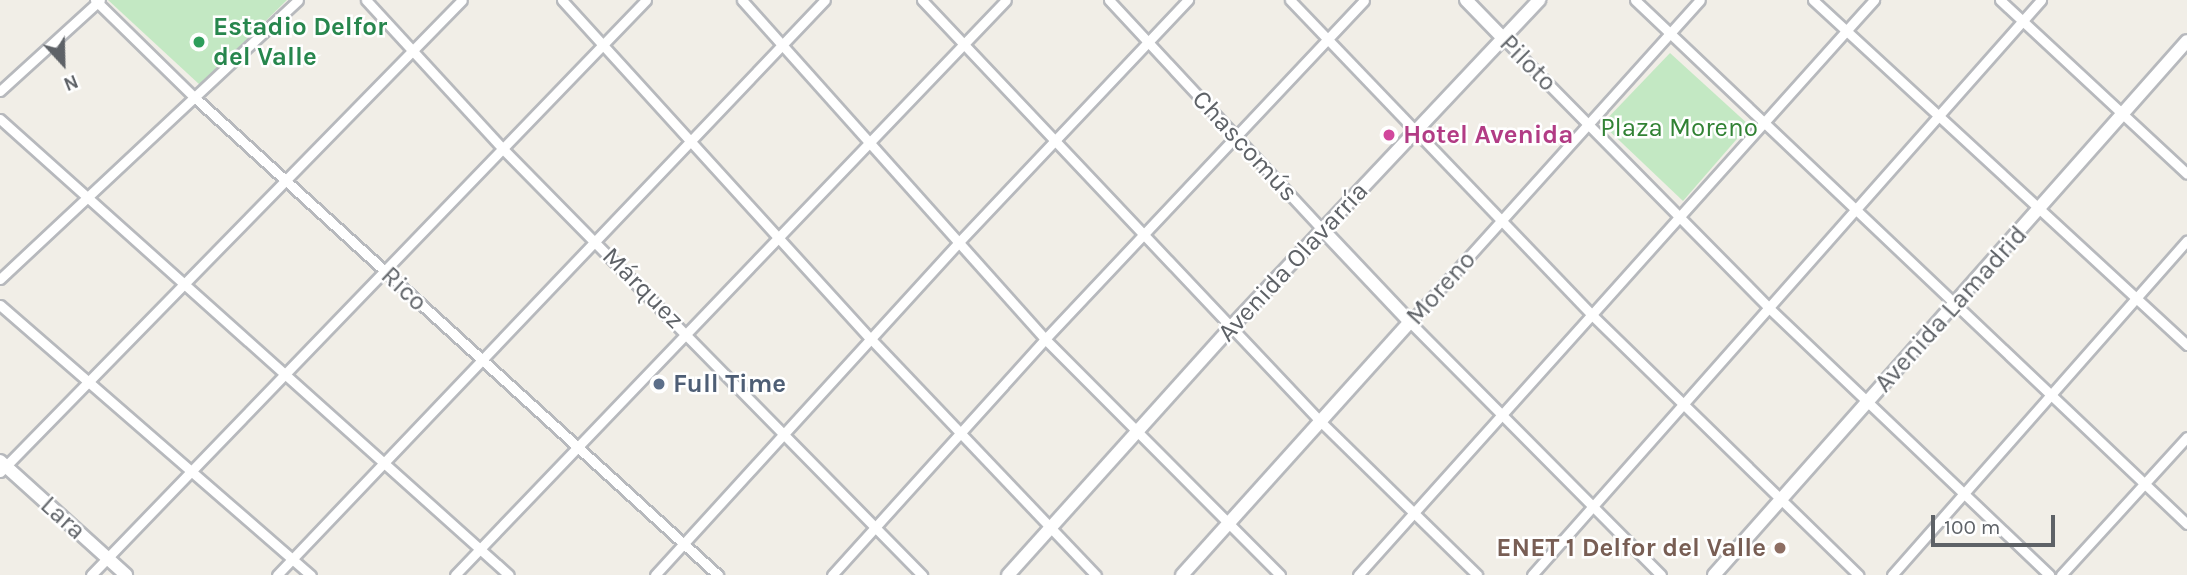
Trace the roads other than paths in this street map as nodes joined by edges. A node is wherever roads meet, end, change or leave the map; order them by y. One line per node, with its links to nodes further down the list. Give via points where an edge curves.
1 (298, 0): 35 (street)
2 (366, 0): 33 (street, Márquez)
3 (462, 0): 33 (street)
4 (562, 0): 30 (street)
5 (646, 0): 30 (street)
6 (742, 0): 32 (street)
7 (825, 0): 32 (street)
8 (922, 0): 31 (street)
9 (1006, 0): 31 (street)
10 (1109, 0): 28 (street, Chascomús)
11 (1188, 0): 28 (street)
12 (1290, 0): 27 (street)
13 (1364, 0): 27 (street)
14 (1466, 0): 26 (main road, Piloto)
15 (1539, 0): 26 (main road, Avenida Olavarría)
16 (1635, 0): 25 (street)
17 (1700, 0): 25 (street, Moreno)
18 (1813, 0): 24 (street)
19 (1874, 0): 24 (street)
20 (2000, 0): 23 (street)
21 (2041, 0): 23 (street)
22 (97, 1): 34 (street); 35 (street, Rico)
23 (2022, 21): 36 (street); 38 (street)
24 (1846, 32): 38 (street); 40 (street)
25 (1669, 34): 39 (street, Moreno); 40 (street)
26 (1503, 38): 39 (street, Piloto); 41 (main road, Avenida Olavarría)
27 (1327, 39): 41 (street); 42 (street)
28 (1148, 41): 42 (street, Chascomús); 43 (street)
29 (2187, 41): 36 (main road, Avenida Lamadrid)
30 (603, 44): 44 (street); 46 (street)
31 (964, 44): 43 (street); 45 (street)
32 (782, 45): 44 (street); 45 (street)
33 (413, 50): 46 (street, Márquez); 48 (street)
34 (0, 91)
35 (193, 96): 48 (street, Rico); 49 (street)
36 (2123, 114): 47 (street); 50 (main road, Avenida Lamadrid)
37 (0, 119): 49 (street)
38 (1938, 119): 50 (street); 51 (street)
39 (1590, 126): 52 (street, Piloto); 53 (street, Moreno)
40 (1763, 126): 51 (street); 52 (street)
41 (1416, 131): 53 (street); 54 (main road, Avenida Olavarría)
42 (1236, 135): 54 (street, Chascomús); 55 (street)
43 (1053, 140): 55 (street); 59 (street)
44 (690, 142): 56 (street); 57 (street)
45 (870, 143): 57 (street); 59 (street)
46 (503, 149): 56 (street, Márquez); 60 (street)
47 (2187, 174)
48 (286, 179): 60 (street, Rico); 62 (street)
49 (87, 195): 61 (street); 62 (street)
50 (2039, 209): 63 (street); 64 (main road, Avenida Lamadrid)
51 (1856, 210): 64 (street); 66 (street)
52 (1681, 218): 66 (street, Piloto); 67 (street)
53 (1502, 221): 67 (street); 68 (street, Moreno)
54 (1324, 232): 68 (main road, Chascomús); 69 (main road, Avenida Olavarría)
55 (1142, 235): 69 (street); 72 (street)
56 (594, 239): 70 (street, Márquez); 74 (street)
57 (778, 239): 70 (street); 71 (street)
58 (2187, 240): 63 (street)
59 (958, 243): 71 (street); 72 (street)
60 (385, 271): 74 (street, Rico); 75 (street)
61 (0, 279)
62 (185, 283): 75 (street); 76 (street)
63 (2138, 299): 73 (street); 77 (street)
64 (1957, 304): 77 (street); 78 (main road, Avenida Lamadrid)
65 (0, 305): 76 (street)
66 (1769, 308): 78 (street, Piloto); 79 (street)
67 (1592, 316): 79 (street); 80 (street)
68 (1410, 322): 80 (street); 81 (main road, Moreno)
69 (1232, 326): 81 (street); 82 (main road, Avenida Olavarría)
70 (687, 332): 84 (street, Márquez); 86 (street)
71 (871, 339): 83 (street); 84 (street)
72 (1045, 339): 82 (street); 83 (street)
73 (2187, 345)
74 (481, 360): 86 (street, Rico); 87 (street)
75 (285, 375): 87 (street); 89 (street)
76 (89, 382): 88 (street); 89 (street)
77 (2055, 394): 90 (street); 91 (street)
78 (1868, 402): 91 (street, Piloto); 92 (main road, Avenida Lamadrid)
79 (1682, 405): 92 (street); 93 (street)
80 (1502, 417): 93 (street); 94 (street)
81 (1320, 421): 94 (street); 95 (main road, Moreno)
82 (1137, 432): 95 (street); 97 (main road, Avenida Olavarría)
83 (961, 433): 97 (street); 98 (street)
84 (783, 437): 98 (street, Márquez); 99 (street)
85 (2187, 438): 90 (street)
86 (578, 446): 99 (street, Rico); 100 (street)
87 (385, 461): 100 (street); 102 (street)
88 (2, 467): 101 (main road, Lara)
89 (191, 471): 101 (street); 102 (street)
90 (2145, 483): 96 (street); 125 (street)
91 (1964, 494): 123 (street); 124 (street, Piloto)
92 (1779, 500): 121 (main road, Avenida Lamadrid); 122 (street)
93 (1594, 508): 119 (street); 120 (street)
94 (1415, 514): 117 (street); 118 (street)
95 (1229, 523): 115 (main road, Moreno); 116 (street)
96 (2187, 524)
97 (1051, 527): 113 (main road, Avenida Olavarría); 114 (street)
98 (874, 528): 111 (street); 112 (street, Márquez)
99 (684, 544): 109 (street); 110 (street, Rico)
100 (480, 549): 107 (street); 108 (street)
101 (107, 558): 103 (street); 104 (main road, Lara)
102 (293, 558): 105 (street); 106 (street)
103 (92, 575)
104 (126, 575)
105 (277, 575)
106 (311, 575)
107 (455, 575)
108 (509, 575)
109 (655, 575)
110 (718, 575)
111 (832, 575)
112 (922, 575)
113 (1008, 575)
114 (1096, 575)
115 (1182, 575)
116 (1280, 575)
117 (1358, 575)
118 (1477, 575)
119 (1532, 575)
120 (1661, 575)
121 (1714, 575)
122 (1858, 575)
123 (1892, 575)
124 (2049, 575)
125 (2061, 575)

